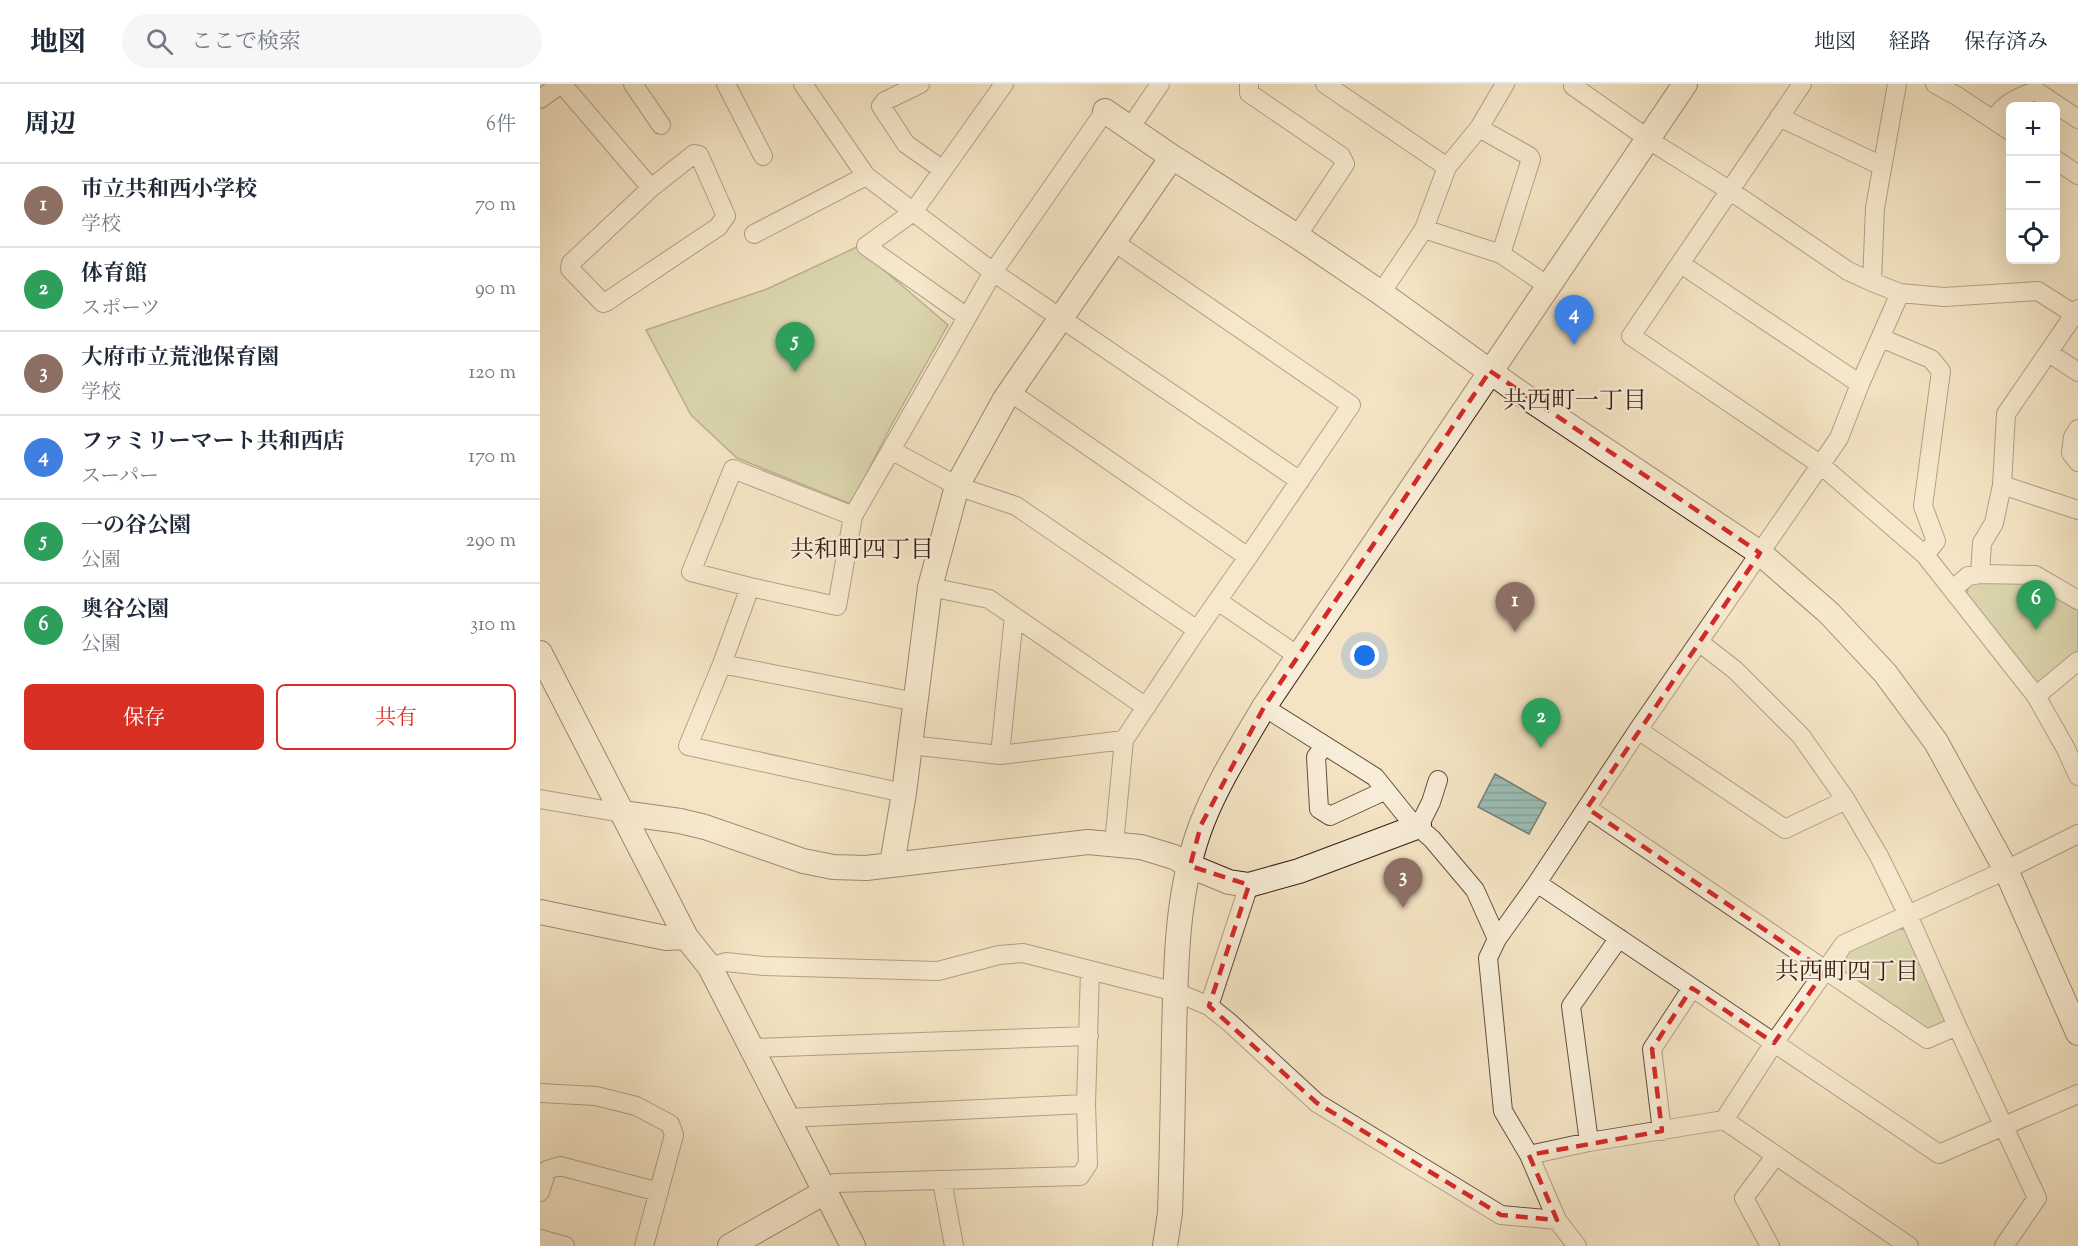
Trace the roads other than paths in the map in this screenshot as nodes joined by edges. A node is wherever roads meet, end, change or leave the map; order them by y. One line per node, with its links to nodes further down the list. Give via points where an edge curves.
1 (562, 84): 16 (street); 34 (street)
2 (633, 84): 21 (street)
3 (726, 84): 26 (street)
4 (802, 84): 33 (street)
5 (920, 84): 31 (street, via 881,106 906,144)
6 (1160, 84): 22 (street)
7 (1249, 84): 39 (street, via 1249,93 1341,156 1345,164)
8 (1325, 84): 30 (street)
9 (1505, 84): 23 (street)
10 (1574, 84): 25 (street)
11 (1685, 84): 25 (street)
12 (1802, 84): 18 (street)
13 (1897, 84): 29 (street)
14 (1935, 84): 20 (street)
15 (997, 86): 31 (street)
16 (540, 99)
17 (1105, 111): 22 (street); 43 (street)
18 (1779, 117): 29 (street); 35 (street)
19 (2078, 119): 20 (street, via 2036,91 2006,105)
20 (1994, 120): 24 (street)
21 (661, 125)
22 (1130, 128): 27 (street)
23 (1479, 128): 30 (street); 41 (street, via 1531,159)
24 (2006, 128)
25 (1647, 138): 35 (street); 45 (street)
26 (763, 156)
27 (1172, 157): 39 (street); 40 (street)
28 (2060, 163): 32 (street)
29 (1882, 166): 44 (street, via 1875,208)
30 (1447, 167): 37 (street)
31 (943, 170): 36 (street)
32 (2078, 175)
33 (866, 176): 36 (street); 38 (street)
34 (651, 188): 34 (street, via 694,154 699,155 726,216 718,227 603,303 570,269 571,263)
35 (1729, 190): 42 (street); 44 (street, via 1848,271)
36 (914, 212): 43 (street); 49 (street, via 866,246)
37 (1424, 229): 41 (street); 46 (street)
38 (754, 234)
39 (1297, 236): 46 (street)
40 (1113, 242): 50 (street); 61 (street, via 1351,405)
41 (1501, 254): 45 (street)
42 (1681, 264): 55 (street); 60 (street, via 1631,336)
43 (993, 272): 49 (street); 50 (street)
44 (1872, 282): 47 (street)
45 (1548, 286): 53 (street)
46 (1381, 293): 53 (street)
47 (1900, 293): 48 (street, via 1944,297 2038,291); 51 (street)
48 (2076, 311): 52 (street)
49 (967, 317): 58 (street)
50 (1061, 319): 56 (street); 61 (street)
51 (1881, 338): 55 (street); 67 (street, via 1931,359 1941,371 1923,507 1936,541)
52 (2049, 353): 54 (street); 62 (street, via 2006,414)
53 (1490, 371): 66 (street); 79 (street)
54 (2078, 372)
55 (1860, 384): 60 (street, via 1839,438)
56 (1011, 392): 63 (street); 68 (street)
57 (2078, 429): 59 (street, via 2071,453)
58 (891, 450): 63 (street); 65 (street)
59 (2078, 462)
60 (1821, 465): 66 (street); 67 (street)
61 (1300, 481): 68 (street)
62 (2002, 485): 64 (street); 69 (street, via 1994,523 1982,543)
63 (957, 486): 71 (street); 76 (street, via 1016,506)
64 (2078, 510)
65 (852, 516): 70 (street, via 837,606); 70 (street, via 733,469 691,572)
66 (1760, 553): 77 (street); 105 (street, via 1829,613 1885,674 1936,742)
67 (1925, 555): 72 (street)
68 (1248, 558): 74 (street)
69 (1980, 574): 72 (street, via 1968,576); 73 (street, via 2035,575)
70 (750, 587): 81 (street)
71 (930, 587): 75 (street, via 989,599); 83 (street)
72 (1953, 589): 82 (street)
73 (2078, 600)
74 (1218, 601): 76 (street); 79 (street)
75 (1014, 616): 84 (street); 91 (street)
76 (1197, 630): 84 (street)
77 (1699, 642): 86 (street); 97 (street, via 1736,670 1801,736)
78 (540, 653): 99 (street)
79 (1298, 656): 85 (street)
80 (2078, 661): 82 (street)
81 (722, 664): 83 (street); 95 (street, via 687,746)
82 (2036, 696): 88 (street)
83 (916, 702): 89 (street)
84 (1146, 707): 87 (street)
85 (1264, 707): 90 (street); 104 (street, via 1221,780 1201,825)
86 (1638, 730): 97 (street, via 1785,829); 98 (street)
87 (1124, 740): 91 (street); 102 (street)
88 (2072, 744): 92 (street)
89 (910, 745): 91 (street); 95 (street)
90 (1324, 746): 94 (street, via 1375,777); 94 (street, via 1316,757 1319,809 1330,816)
91 (1000, 755)
92 (2078, 776)
93 (1438, 780): 100 (street)
94 (1384, 791): 100 (street)
95 (904, 793): 103 (street)
96 (540, 799): 99 (street)
97 (1846, 800): 109 (street)
98 (1587, 808): 106 (street); 115 (street)
99 (622, 813): 103 (street, via 688,823 832,867); 110 (street)
100 (1419, 826): 107 (street, via 1299,872); 112 (street, via 1475,890)
101 (2078, 834): 105 (street)
102 (1114, 844): 103 (street, via 1088,842); 104 (street, via 1141,847)
103 (892, 864)
104 (1190, 866): 107 (street, via 1229,882); 117 (street, via 1180,923)
105 (2006, 870): 109 (street); 120 (street)
106 (1537, 883): 111 (street); 112 (street)
107 (1249, 885): 118 (street)
108 (540, 912): 110 (street, via 666,938)
109 (1908, 915): 115 (street, via 1844,944); 119 (street)
110 (686, 937): 113 (street)
111 (1619, 938): 116 (street); 131 (street, via 1571,1006)
112 (1497, 939): 132 (street, via 1488,958 1503,1111)
113 (710, 967): 114 (street, via 726,962 938,971 999,955 1023,953); 123 (street)
114 (1090, 970): 117 (street); 121 (street)
115 (1825, 971): 119 (street, via 1927,1039); 122 (street)
116 (1692, 988): 122 (street); 130 (street, via 1652,1049)
117 (1176, 992): 118 (street); 145 (street, via 1170,1213)
118 (1209, 1006): 138 (street, via 1317,1103 1501,1215)
119 (1957, 1026): 129 (street)
120 (2078, 1033)
121 (1089, 1036): 123 (street); 126 (street)
122 (1774, 1043): 128 (street); 129 (street, via 1939,1154)
123 (752, 1048): 127 (street)
124 (540, 1093): 136 (street, via 596,1096 636,1106 670,1124 674,1135)
125 (2078, 1094): 129 (street)
126 (1086, 1104): 127 (street); 134 (street, via 1088,1164 1080,1176)
127 (787, 1118): 137 (street)
128 (1724, 1120): 130 (street); 133 (street)
129 (2003, 1126): 149 (street, via 2037,1198)
130 (1662, 1131): 131 (street)
131 (1589, 1142): 132 (street)
132 (1529, 1155): 138 (street)
133 (1776, 1155): 147 (street, via 1744,1198); 148 (street)
134 (942, 1181): 137 (street, via 836,1183); 144 (street)
135 (540, 1192): 136 (street, via 547,1170 560,1166)
136 (659, 1192): 141 (street)
137 (825, 1192): 142 (street); 143 (street)
138 (1557, 1220): 146 (street)
139 (540, 1239): 140 (street)
140 (565, 1246)
141 (644, 1246)
142 (730, 1246)
143 (853, 1246)
144 (954, 1246)
145 (1165, 1246)
146 (1577, 1246)
147 (1770, 1246)
148 (1909, 1246)
149 (2004, 1246)

